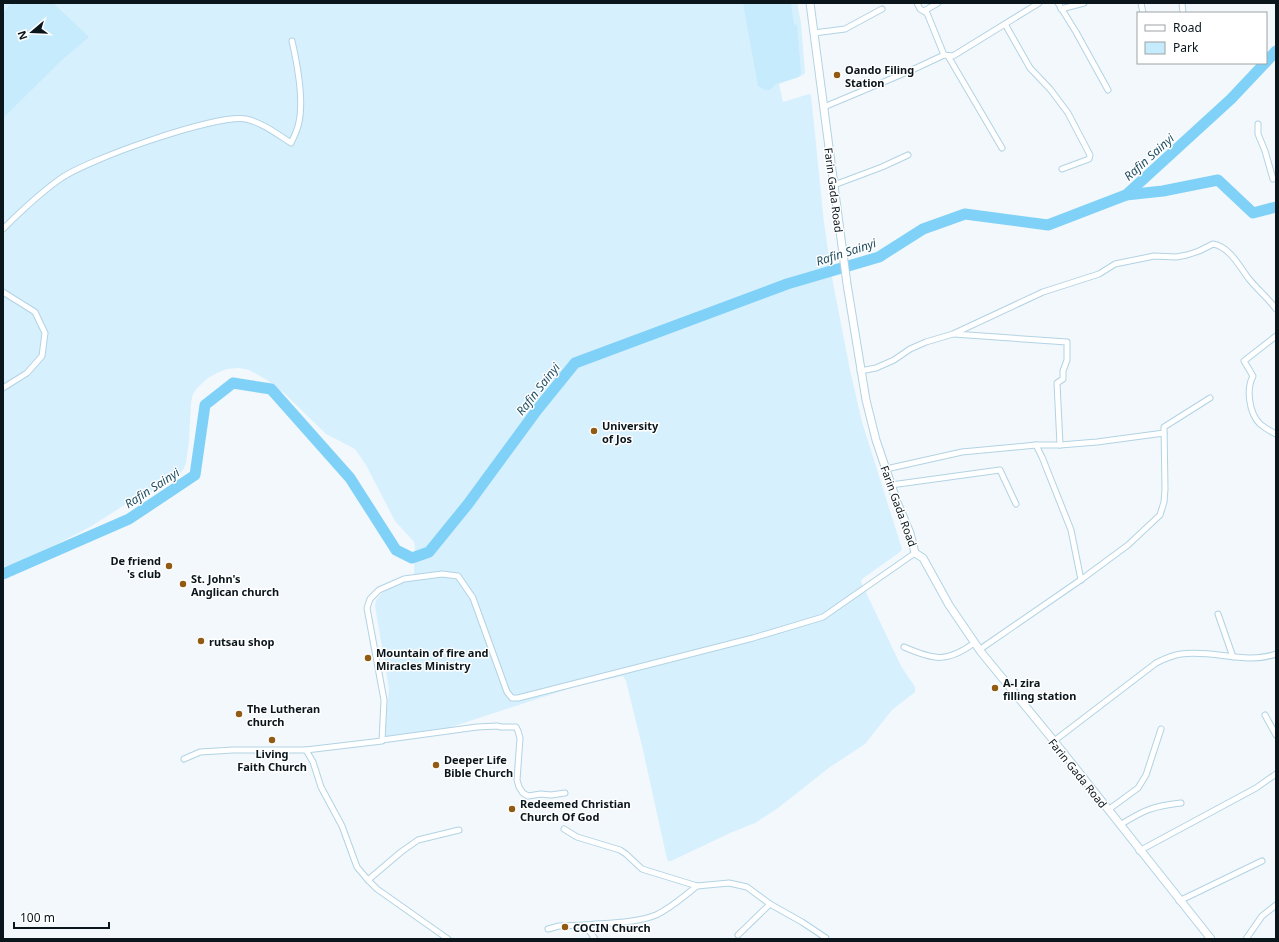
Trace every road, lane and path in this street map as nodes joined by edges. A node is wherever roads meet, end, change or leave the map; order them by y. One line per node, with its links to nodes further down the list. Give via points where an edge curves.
1 (810, 3): 12 (main road, Farin Gada Road)
2 (917, 3): 10 (street)
3 (938, 3): 10 (street)
4 (1039, 3): 7 (street)
5 (1058, 3): 9 (street)
6 (1084, 3): 9 (street)
7 (1032, 5): 11 (street)
8 (882, 9): 12 (street, via 845,29)
9 (1061, 9): 15 (street)
10 (924, 11): 14 (street)
11 (1005, 24): 14 (street, via 953,56); 20 (street, via 1030,68 1050,89 1068,114 1090,155 1089,159)
12 (814, 33): 16 (main road, Farin Gada Road)
13 (292, 41): 23 (street, via 300,92 299,122 291,143 262,124 245,119 222,120 178,131 81,167 60,178)
14 (946, 55): 16 (street); 18 (street)
15 (1108, 90)
16 (824, 107): 22 (main road, Farin Gada Road)
17 (1258, 124): 21 (street, via 1258,134)
18 (1002, 148)
19 (908, 155): 22 (street)
20 (1062, 169)
21 (1272, 179)
22 (834, 185): 28 (main road, Farin Gada Road)
23 (3, 229)
24 (3, 292): 29 (street, via 35,312 45,333 42,356 27,373)
25 (1276, 309): 26 (street, via 1238,263 1223,249 1213,244 1187,255 1154,256 1115,264 1099,274 1043,292)
26 (953, 334): 28 (street, via 921,344 876,368); 34 (street, via 1067,342 1063,378 1057,383)
27 (1276, 336): 32 (street, via 1244,361 1253,376 1250,396 1252,410 1259,423)
28 (860, 371): 35 (main road, Farin Gada Road, via 871,421)
29 (3, 388)
30 (1210, 398): 31 (street, via 1164,426)
31 (1164, 433): 34 (street); 39 (street, via 1165,489 1160,515 1128,545)
32 (1276, 434)
33 (1036, 445): 34 (street); 35 (street, via 962,452); 39 (street, via 1071,530)
34 (1060, 445)
35 (886, 469): 36 (main road, Farin Gada Road)
36 (891, 485): 37 (street, via 1000,470); 38 (main road, Farin Gada Road)
37 (1016, 504)
38 (916, 553): 41 (main road, Farin Gada Road, via 923,558 949,605); 49 (street, via 823,618 518,698 512,698 507,692 473,598 458,576 442,574 404,579 379,590 370,599 367,608 384,700)
39 (1080, 580): 43 (street)
40 (1218, 614): 45 (street)
41 (974, 642): 42 (street, via 960,653 942,658 920,654); 43 (main road, Farin Gada Road)
42 (904, 647)
43 (979, 650): 50 (main road, Farin Gada Road)
44 (1276, 654): 45 (street, via 1259,658)
45 (1233, 657): 50 (street, via 1193,653 1168,656)
46 (1265, 716): 48 (street)
47 (1160, 729): 56 (street, via 1146,774 1138,788)
48 (1276, 735)
49 (382, 740): 51 (street); 54 (street, via 477,727 516,727 520,738 517,780 523,793 528,796)
50 (1054, 741): 56 (main road, Farin Gada Road)
51 (306, 750): 52 (street, via 206,751); 62 (street, via 321,787 342,826 357,867)
52 (184, 759)
53 (1276, 774): 60 (street, via 1256,788)
54 (566, 794)
55 (1181, 804): 57 (street, via 1160,805 1142,811)
56 (1108, 810): 57 (main road, Farin Gada Road)
57 (1120, 825): 60 (main road, Farin Gada Road)
58 (564, 829): 63 (street, via 577,837 620,850 642,869)
59 (459, 830): 62 (street, via 418,840)
60 (1139, 851): 64 (main road, Farin Gada Road)
61 (1262, 861): 64 (street)
62 (368, 880): 70 (street)
63 (697, 886): 65 (street, via 739,884); 67 (street, via 665,910 651,916 638,920)
64 (1179, 900): 73 (main road, Farin Gada Road)
65 (770, 904): 69 (street); 72 (street)
66 (1276, 905): 74 (street, via 1262,916)
67 (584, 925): 68 (street); 71 (street)
68 (548, 929)
69 (738, 935)
70 (448, 939)
71 (595, 939)
72 (826, 939)
73 (1210, 939)
74 (1246, 939)

